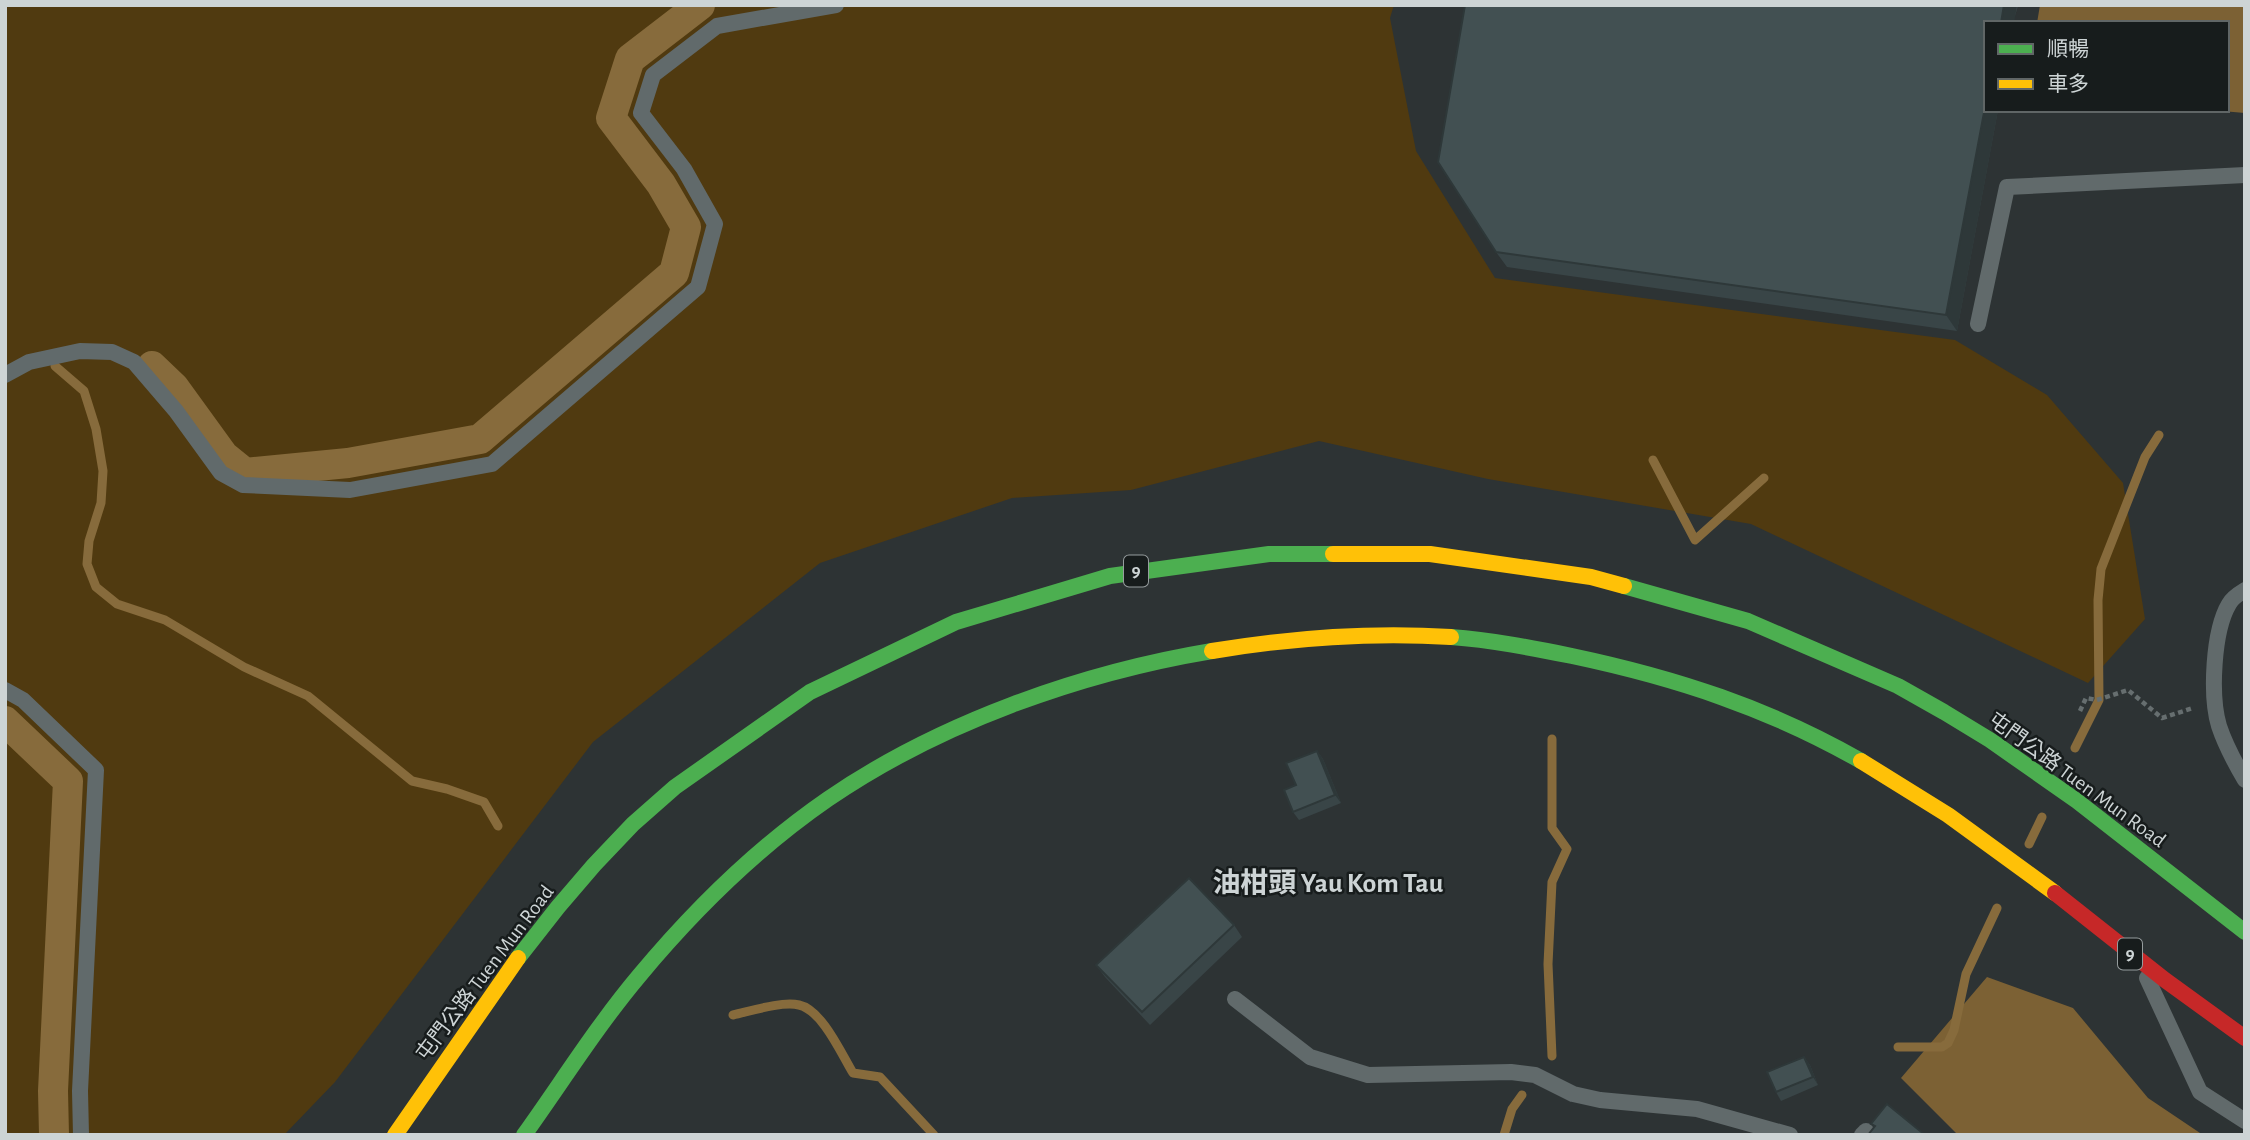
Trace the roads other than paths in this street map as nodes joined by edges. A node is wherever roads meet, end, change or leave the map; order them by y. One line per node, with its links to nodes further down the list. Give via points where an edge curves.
1 (836, 5): 4 (lane, via 717,26 653,75 641,113 684,170 715,224 698,287 492,464 350,490 243,485 221,473 134,362 112,352 80,351 29,362)
2 (2245, 175): 3 (lane, via 2007,187)
3 (1978, 324)
4 (5, 375)
5 (2245, 590): 7 (lane, via 2229,603 2217,640 2214,701 2219,726)
6 (5, 690): 13 (lane, via 23,700 96,770)
7 (2245, 780)
8 (2245, 932): 14 (highway, 屯門公路 Tuen Mun Road / 9, via 1997,744 1891,683 1738,617 1589,576 1447,556 1354,551 1204,560 1072,585 975,614 867,662 761,722 671,790 578,885 490,995)
9 (2139, 960): 11 (highway, 9); 12 (lane, via 2200,1093); 15 (highway, 9, via 2018,865 1921,799 1822,739 1733,701 1612,664 1496,642 1383,635 1254,643 1119,671 995,712 932,740 834,796 751,861 655,957)
10 (1235, 999): 16 (lane, via 1310,1057 1368,1075 1535,1075 1573,1094 1696,1109)
11 (2245, 1038)
12 (2245, 1121)
13 (81, 1135)
14 (395, 1135)
15 (524, 1135)
16 (1790, 1135)

